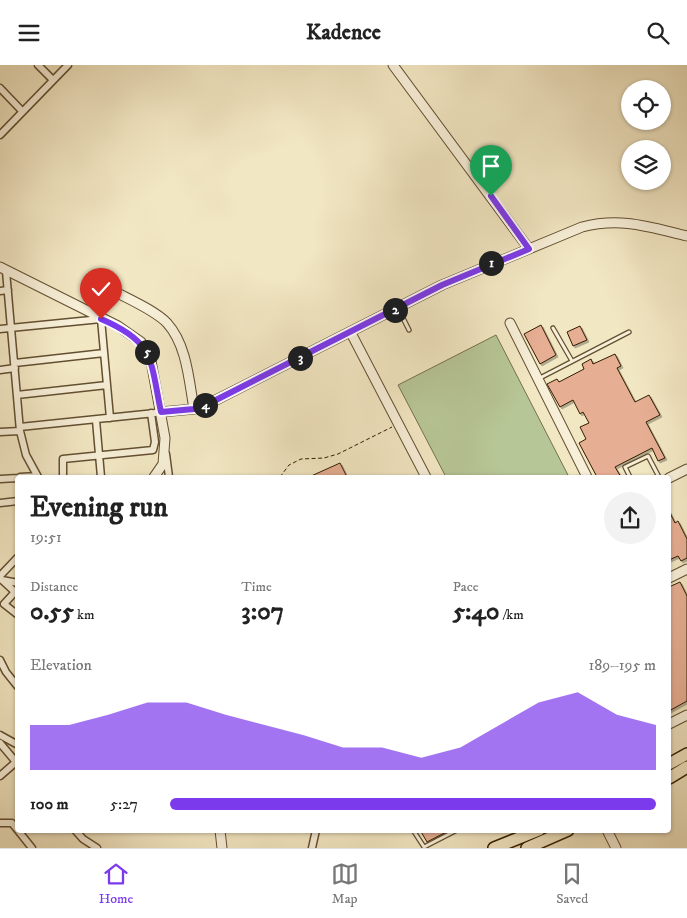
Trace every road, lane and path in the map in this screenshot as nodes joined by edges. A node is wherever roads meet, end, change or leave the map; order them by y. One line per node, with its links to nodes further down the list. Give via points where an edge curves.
1 (38, 65): 4 (street)
2 (68, 65): 4 (street)
3 (393, 65): 9 (street)
4 (53, 80): 6 (street)
5 (0, 89): 6 (street)
6 (22, 111): 7 (street)
7 (0, 135)
8 (687, 237): 9 (street, via 628,223 603,222 582,227)
9 (529, 249): 14 (street, via 463,275)
10 (3, 269): 12 (street); 15 (street)
11 (110, 289): 30 (street, via 167,323 179,341 185,359)
12 (8, 290): 13 (street); 18 (street)
13 (0, 291)
14 (398, 308): 20 (lane); 22 (street)
15 (101, 319): 18 (street); 23 (street); 31 (street, via 141,342 151,361)
16 (510, 323): 27 (street)
17 (553, 327): 24 (lane)
18 (11, 328): 19 (street); 25 (street)
19 (0, 329)
20 (409, 329)
21 (629, 332): 24 (lane)
22 (351, 333): 30 (street); 35 (street)
23 (104, 353): 25 (street); 28 (street)
24 (572, 361): 27 (lane)
25 (15, 365): 26 (street); 29 (street)
26 (0, 370)
27 (538, 379): 48 (street)
28 (107, 385): 29 (street); 33 (street)
29 (17, 395): 36 (street)
30 (194, 409): 31 (street)
31 (161, 412): 32 (street); 38 (street)
32 (151, 413): 33 (street); 39 (street, via 153,450)
33 (110, 418): 34 (street)
34 (96, 420): 36 (street); 39 (street)
35 (398, 424): 46 (path, via 338,454 301,459 289,465); 47 (street)
36 (20, 429): 37 (street); 41 (street, via 26,455)
37 (0, 432)
38 (165, 453): 44 (street, via 163,464); 45 (street)
39 (99, 455): 42 (street, via 63,459); 43 (street)
40 (687, 469): 51 (street)
41 (37, 475)
42 (63, 475)
43 (101, 475)
44 (155, 475)
45 (169, 475)
46 (282, 475)
47 (425, 475)
48 (586, 475)
49 (629, 475): 50 (lane, via 626,467 648,456)
50 (658, 475)
51 (671, 477)
52 (15, 478): 53 (street)
53 (0, 479)
54 (15, 501): 55 (street)
55 (0, 503)
56 (15, 561): 59 (street)
57 (687, 569): 58 (street)
58 (671, 577)
59 (1, 579): 60 (street); 61 (street)
60 (15, 582)
61 (15, 592)
62 (15, 594): 63 (street)
63 (2, 605): 64 (street)
64 (15, 613)
65 (0, 660): 66 (street)
66 (15, 682)
67 (687, 715): 68 (street)
68 (671, 723)
69 (0, 735): 71 (street)
70 (0, 743): 73 (street)
71 (15, 743)
72 (687, 754): 74 (highway)
73 (15, 761)
74 (671, 763)
75 (15, 765): 77 (street)
76 (687, 767): 78 (highway)
77 (0, 776)
78 (671, 777)
79 (0, 823): 80 (street, via 12,823)
80 (15, 827)
81 (19, 833): 90 (street)
82 (78, 833): 91 (street)
83 (220, 833): 92 (street)
84 (315, 833): 93 (street)
85 (415, 833): 86 (lane, via 424,847)
86 (456, 833)
87 (532, 833): 94 (highway)
88 (561, 833): 95 (highway)
89 (608, 833): 96 (street)
90 (28, 846)
91 (97, 848)
92 (222, 848)
93 (312, 848)
94 (494, 848)
95 (527, 848)
96 (616, 848)

